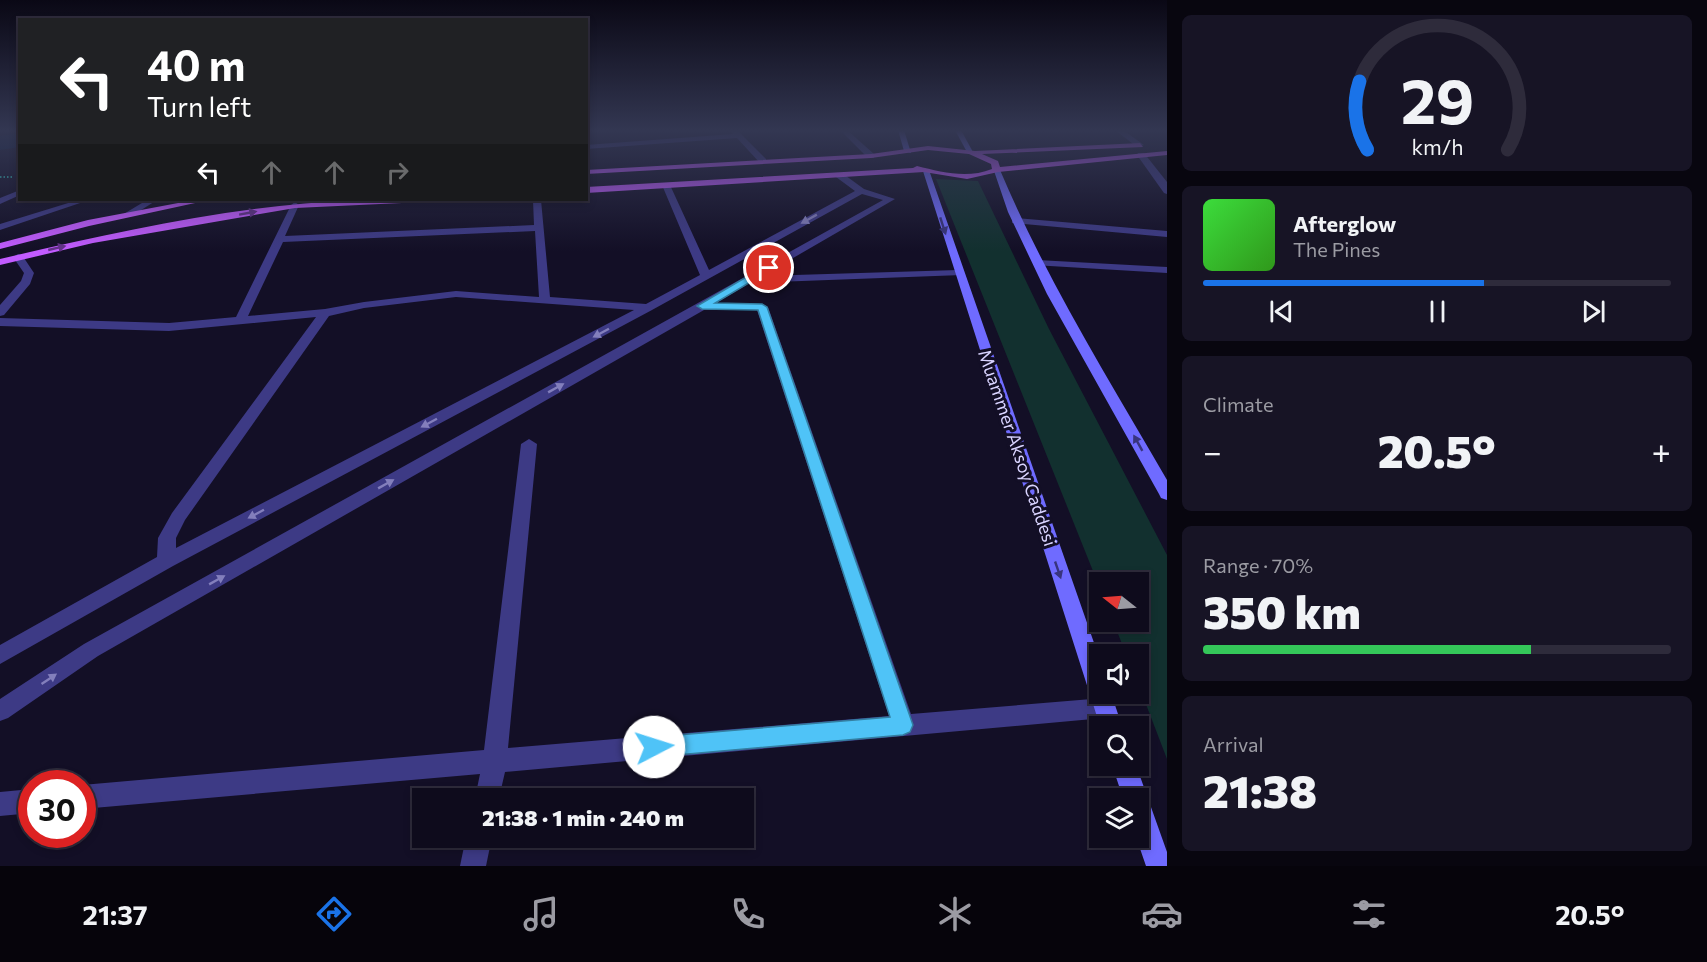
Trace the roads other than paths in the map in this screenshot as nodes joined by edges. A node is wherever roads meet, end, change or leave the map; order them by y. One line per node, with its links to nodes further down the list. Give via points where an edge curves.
1 (612, 170): 8 (main road)
2 (918, 170): 9 (main road)
3 (925, 170): 33 (main road, Muammer Aksoy Caddesi, one-way to 33)
4 (928, 170): 5 (main road, via 968,176)
5 (995, 170)
6 (996, 170): 23 (main road)
7 (1154, 170): 13 (street)
8 (588, 172)
9 (839, 175): 10 (main road); 12 (street)
10 (666, 185): 11 (main road); 34 (street)
11 (588, 190)
12 (861, 191): 34 (street, one-way to 34); 35 (street, via 891,199)
13 (1167, 191)
14 (18, 193): 15 (street)
15 (0, 201)
16 (82, 201): 24 (street)
17 (151, 201): 22 (street)
18 (200, 201): 22 (main road)
19 (381, 201): 21 (main road)
20 (537, 201): 25 (street)
21 (295, 205): 27 (street); 29 (main road, one-way to 21)
22 (127, 215): 28 (main road)
23 (1015, 221): 26 (street); 31 (main road)
24 (0, 226)
25 (540, 228): 27 (street); 36 (street)
26 (1167, 234)
27 (279, 239): 41 (street)
28 (0, 246)
29 (18, 257): 30 (main road); 39 (street, via 29,273)
30 (0, 262)
31 (1037, 263): 32 (street); 44 (main road, one-way to 31)
32 (1167, 270)
33 (958, 273): 35 (street); 48 (main road, Muammer Aksoy Caddesi, one-way to 48)
34 (706, 275): 38 (street)
35 (748, 280): 37 (street)
36 (545, 301): 38 (street); 40 (street, via 456,294)
37 (702, 306): 47 (street, one-way to 37, via 92,651); 50 (street, via 762,307)
38 (648, 308): 45 (street, one-way to 45)
39 (0, 312)
40 (325, 313): 41 (street); 45 (street, via 178,517 167,538)
41 (240, 321): 42 (street, via 169,327)
42 (0, 322)
43 (529, 444): 51 (street)
44 (1167, 494)
45 (166, 561): 46 (street)
46 (0, 656)
47 (0, 711)
48 (1107, 716)
49 (1089, 718): 50 (street)
50 (903, 725): 51 (street)
51 (495, 761): 52 (street); 53 (street)
52 (489, 788)
53 (96, 795)
54 (18, 802): 55 (street)
55 (0, 804)
56 (1149, 838): 59 (main road)
57 (477, 848): 58 (street)
58 (473, 866)
59 (1159, 866)

